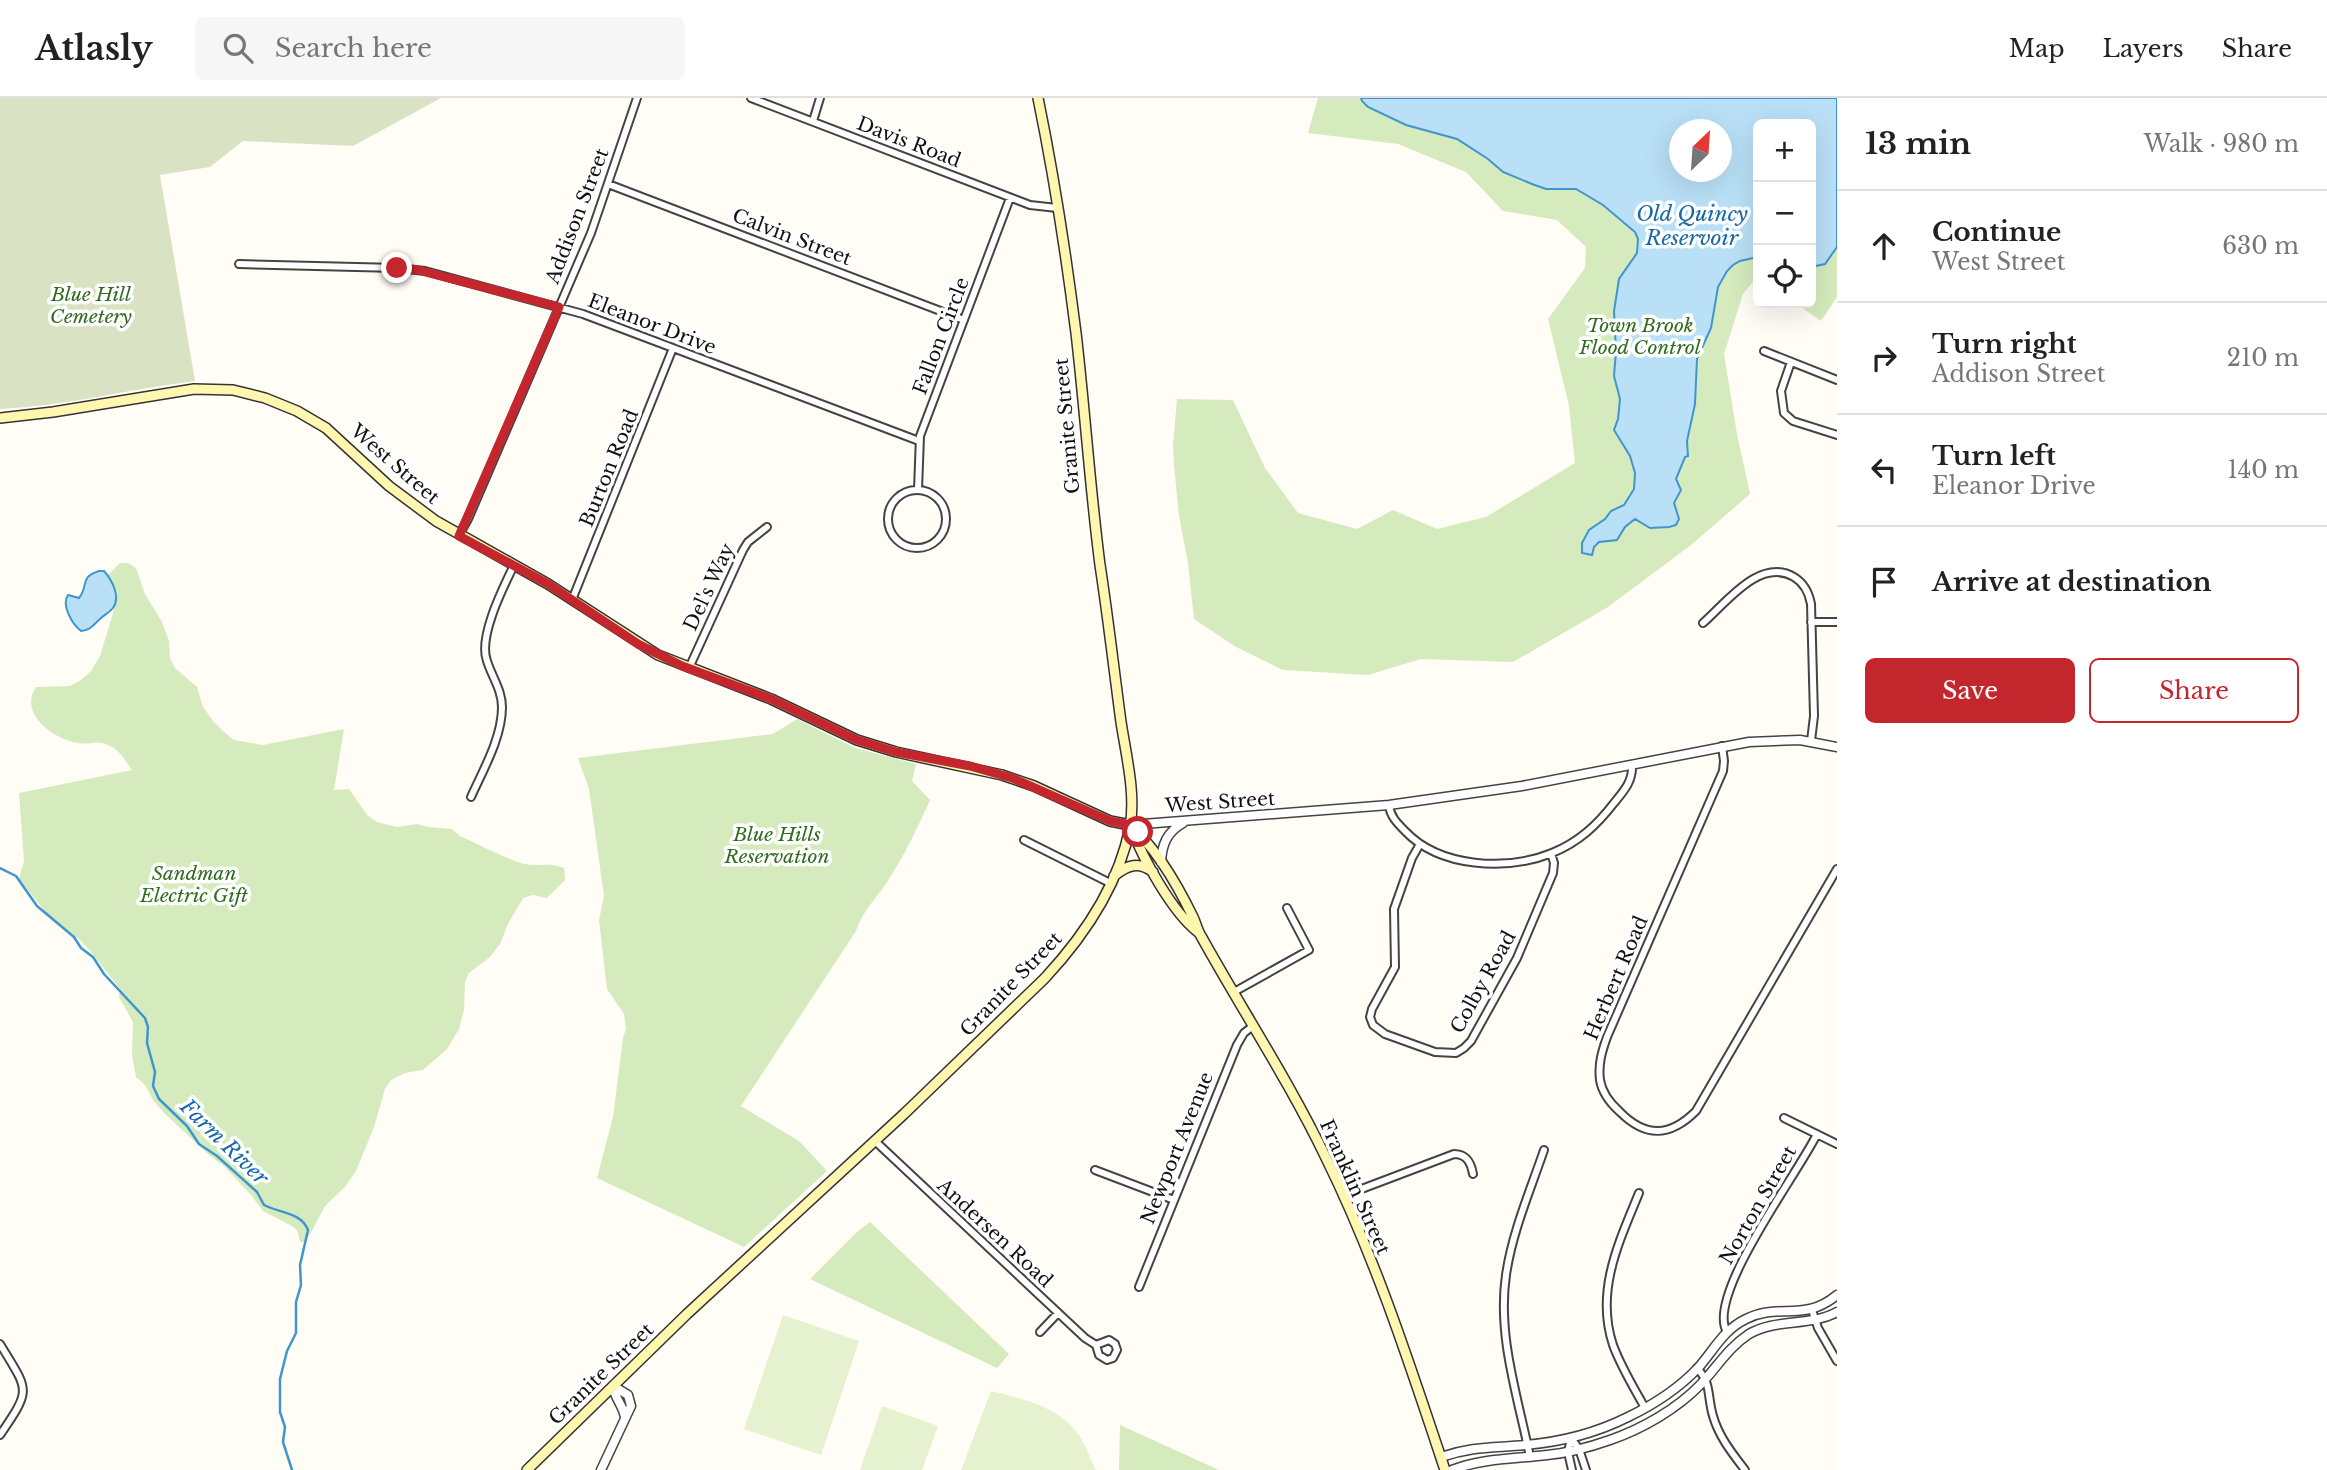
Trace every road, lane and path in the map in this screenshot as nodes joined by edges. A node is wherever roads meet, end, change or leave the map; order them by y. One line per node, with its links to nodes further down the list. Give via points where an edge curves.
1 (637, 98): 6 (street, Addison Street)
2 (751, 98): 5 (street, Davis Road)
3 (820, 98): 5 (street)
4 (1038, 98): 8 (main road, Granite Street)
5 (813, 121): 7 (street, Davis Road)
6 (608, 184): 10 (street, Addison Street); 11 (street, Calvin Street)
7 (1010, 198): 8 (street, Davis Road, via 1036,207); 11 (street, Fallon Circle)
8 (1058, 208): 35 (main road, Granite Street, via 1129,775)
9 (239, 264): 10 (street, Eleanor Drive, via 412,268)
10 (559, 307): 12 (street, Eleanor Drive); 21 (street, Addison Street)
11 (964, 320): 18 (street, Fallon Circle)
12 (673, 348): 18 (street, Eleanor Drive); 23 (street, Burton Road)
13 (1764, 351): 14 (street)
14 (1791, 362): 15 (street); 17 (street, via 1781,391 1784,413 1793,421)
15 (1837, 380)
16 (0, 418): 21 (main road, West Street, via 185,390 219,389 257,396 326,428 397,493)
17 (1837, 435)
18 (919, 441): 19 (street, Fallon Circle)
19 (919, 489): 19 (street, via 899,495 888,516 893,536 914,548 933,543 946,523 940,500)
20 (767, 527): 27 (street, Del's Way, via 743,550)
21 (459, 536): 22 (main road, West Street)
22 (514, 565): 23 (main road, West Street); 32 (street, via 484,645 501,694 501,722)
23 (572, 600): 27 (main road, West Street, via 638,644)
24 (1811, 622): 25 (street); 26 (street, via 1809,595 1802,583 1770,571 1756,577); 28 (street)
25 (1837, 622)
26 (1703, 623)
27 (689, 668): 35 (main road, West Street, via 771,699 857,740 1002,775)
28 (1811, 741): 29 (street, West Street, via 1771,740); 30 (street, West Street)
29 (1722, 747): 31 (street, West Street); 40 (street, Herbert Road, via 1721,775 1602,1050 1602,1087 1628,1119 1645,1130 1663,1131 1696,1111)
30 (1837, 747)
31 (1632, 765): 33 (street, West Street); 38 (street, via 1630,781 1599,822)
32 (471, 797)
33 (1389, 805): 34 (street, West Street); 37 (street, via 1395,820)
34 (1186, 822): 35 (street, West Street); 39 (street, via 1166,839)
35 (1130, 825): 39 (main road, Franklin Street); 41 (main road, Franklin Street); 42 (main road, Granite Street)
36 (1024, 839): 42 (street)
37 (1420, 844): 38 (street, via 1447,857 1478,862 1512,862); 38 (street, Colby Road, via 1394,909 1395,967 1370,1017 1385,1034 1446,1054 1460,1051 1471,1041 1513,966 1553,873)
38 (1550, 853)
39 (1161, 862): 44 (main road, Franklin Street)
40 (1837, 869)
41 (1155, 874): 42 (main road, via 1136,864); 44 (main road, Franklin Street, via 1182,918)
42 (1111, 880): 49 (main road, Granite Street, via 1088,926 1060,963)
43 (1287, 908): 45 (street, via 1309,950)
44 (1199, 933): 45 (main road, Franklin Street)
45 (1234, 992): 46 (main road, Franklin Street)
46 (1254, 1026): 55 (main road, Franklin Street); 56 (street, Newport Avenue, via 1237,1045)
47 (1784, 1118): 48 (street)
48 (1817, 1135): 50 (street); 66 (street, Norton Street, via 1736,1272 1723,1310)
49 (875, 1140): 61 (street, Andersen Road); 72 (main road, Granite Street)
50 (1837, 1144)
51 (1544, 1150): 78 (street, via 1510,1254 1504,1295 1506,1338)
52 (1095, 1170): 56 (street)
53 (1473, 1174): 55 (street, via 1467,1158 1454,1154)
54 (1639, 1193): 74 (street, via 1612,1262 1607,1311 1615,1350)
55 (1343, 1196): 81 (main road, Franklin Street)
56 (1174, 1200): 57 (street, Newport Avenue)
57 (1139, 1287)
58 (1837, 1295): 59 (street)
59 (1812, 1310): 62 (street, via 1771,1311); 63 (street)
60 (1837, 1312): 63 (street)
61 (1058, 1314): 65 (street); 68 (street, Andersen Road)
62 (1750, 1317): 64 (street); 66 (street)
63 (1814, 1320): 64 (street); 69 (street)
64 (1757, 1330): 71 (street, via 1738,1342)
65 (1040, 1332)
66 (1727, 1332): 70 (street)
67 (0, 1344): 76 (street, via 24,1391 22,1403)
68 (1096, 1345)
69 (1837, 1361)
70 (1698, 1368): 71 (street); 73 (street)
71 (1706, 1378): 75 (street); 89 (street, via 1719,1431)
72 (613, 1386): 83 (main road, Granite Street); 84 (street, via 630,1398 631,1406)
73 (1654, 1403): 74 (street); 75 (street)
74 (1645, 1408): 77 (street)
75 (1661, 1414): 79 (street, via 1616,1438)
76 (0, 1435)
77 (1571, 1438): 78 (street); 79 (street); 80 (street)
78 (1528, 1445): 81 (street, via 1475,1447); 82 (street)
79 (1579, 1449): 80 (street); 88 (street)
80 (1568, 1452): 82 (street); 87 (street)
81 (1441, 1457): 85 (main road, Franklin Street)
82 (1530, 1457): 86 (street)
83 (527, 1470)
84 (601, 1470)
85 (1445, 1470)
86 (1452, 1470)
87 (1572, 1470)
88 (1586, 1470)
89 (1745, 1470)

